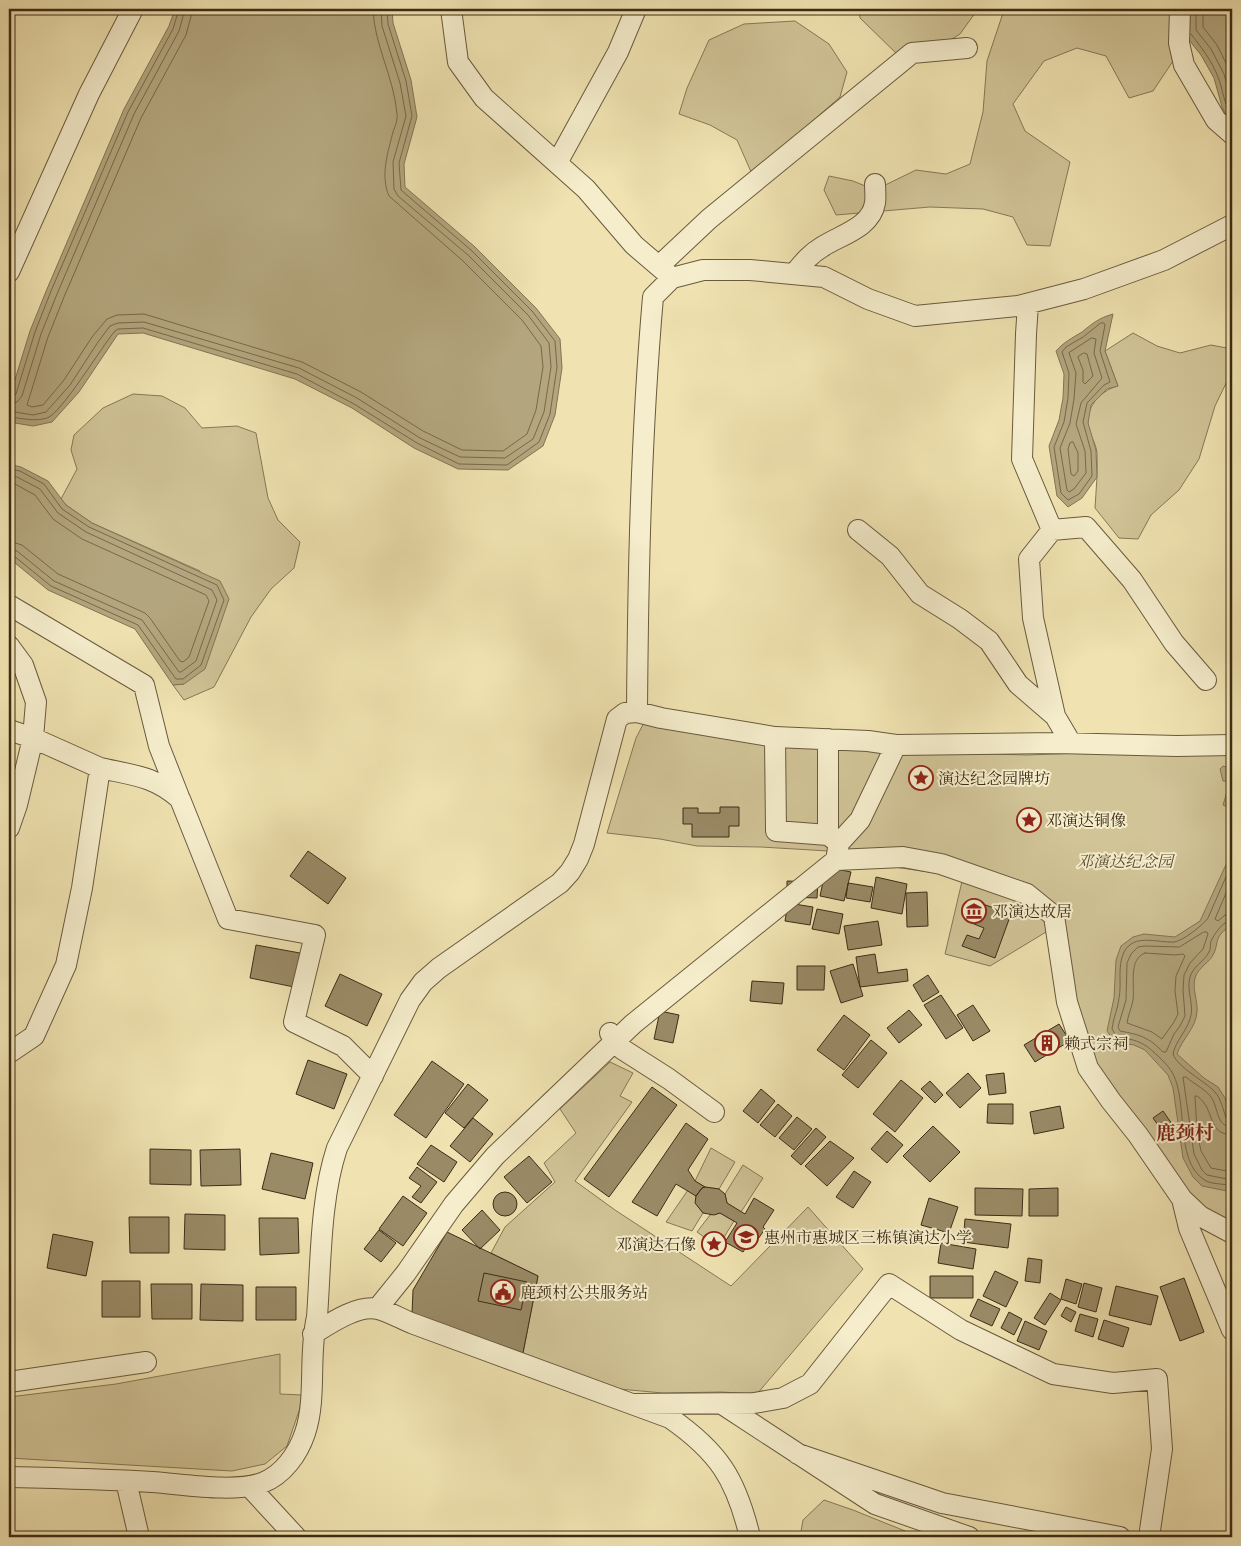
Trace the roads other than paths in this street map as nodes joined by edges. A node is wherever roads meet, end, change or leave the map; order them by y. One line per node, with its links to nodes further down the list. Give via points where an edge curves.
1 (133, 9): 10 (street, via 90,94)
2 (451, 9): 7 (street, via 458,62 484,98)
3 (636, 9): 7 (street, via 618,52)
4 (1180, 9): 6 (street, via 1179,43 1184,66 1216,120)
5 (966, 48): 11 (street, via 912,53 709,219)
6 (1232, 134)
7 (557, 163): 11 (street, via 586,189 634,245)
8 (875, 184): 12 (street, via 875,205 861,226 822,246)
9 (1232, 226): 13 (street, via 1164,260 1084,290)
10 (9, 272)
11 (666, 272): 12 (street, via 750,270); 19 (street, via 653,296 647,362 638,552)
12 (794, 274): 13 (street, via 824,277 868,299 916,316)
13 (1028, 304): 15 (street, via 1022,459)
14 (858, 530): 20 (street, via 890,556 920,594 989,640 1018,684)
15 (1052, 530): 18 (street, via 1086,526 1132,580 1174,643); 20 (street, via 1029,559 1033,618)
16 (9, 605): 29 (street, via 144,685 159,746)
17 (9, 646): 23 (street, via 23,665 36,702)
18 (1206, 680)
19 (637, 712): 22 (street); 34 (street, via 624,713 618,719 584,844 570,872 549,892 423,982 410,1000)
20 (1054, 716): 25 (street)
21 (9, 730): 23 (street)
22 (775, 737): 24 (street); 31 (street, via 776,831)
23 (34, 738): 28 (street); 30 (street)
24 (828, 739): 26 (street); 31 (street)
25 (1070, 743): 26 (street); 27 (street)
26 (896, 745): 31 (street, via 860,820)
27 (1232, 745)
28 (100, 768): 29 (street, via 146,778 167,787); 33 (street, via 82,888 66,965 34,1036)
29 (180, 799): 34 (street, via 228,919 315,935 294,1022 343,1046)
30 (9, 828)
31 (834, 846): 36 (street, via 941,864 1027,894 1054,916 1067,1002 1088,1068); 38 (street, via 633,1024 495,1156 454,1204 406,1273)
32 (610, 1032): 35 (street, via 622,1049)
33 (9, 1053)
34 (373, 1076): 40 (street, via 332,1164)
35 (714, 1112)
36 (1182, 1199): 37 (street, via 1200,1216); 39 (street, via 1189,1228)
37 (1232, 1233)
38 (376, 1309): 40 (street, via 348,1314); 43 (street)
39 (1232, 1330)
40 (313, 1334): 48 (street, via 310,1406 299,1446 275,1476)
41 (146, 1362): 42 (street)
42 (9, 1382)
43 (632, 1404): 44 (street); 51 (street, via 670,1418 716,1457 743,1508)
44 (722, 1404): 45 (street); 54 (street, via 783,1398 810,1384 889,1284 960,1330 1053,1374 1113,1383 1157,1379 1162,1449)
45 (798, 1454): 52 (street, via 875,1504); 53 (street, via 942,1503)
46 (9, 1477): 47 (street)
47 (126, 1481): 48 (street); 49 (street)
48 (249, 1486): 50 (street)
49 (139, 1537)
50 (296, 1537)
51 (750, 1537)
52 (969, 1537)
53 (1120, 1537)
54 (1149, 1537)

